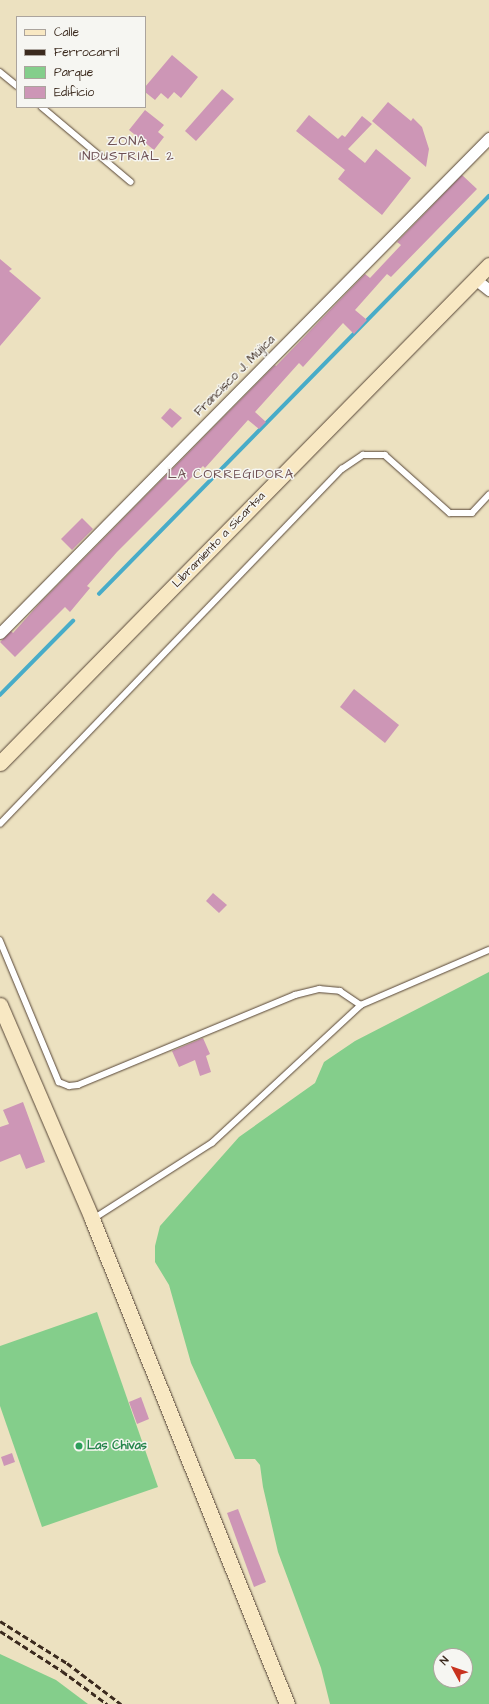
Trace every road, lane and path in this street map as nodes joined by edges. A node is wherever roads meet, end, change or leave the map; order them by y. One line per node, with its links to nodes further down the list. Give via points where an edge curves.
1 (0, 72): 2 (lane)
2 (16, 85)
3 (43, 108): 5 (lane)
4 (489, 138): 10 (street, Francisco J. Mújica)
5 (131, 182)
6 (489, 265): 7 (main road, Libramiento a Sicartsa)
7 (475, 279): 8 (street); 11 (main road, Libramiento a Sicartsa)
8 (489, 290)
9 (489, 495): 12 (lane, via 472,513 450,514 385,455 363,456 342,469)
10 (0, 633)
11 (0, 763)
12 (0, 824)
13 (0, 940): 16 (lane, via 59,1082 69,1086 78,1085 295,995 319,989 340,991)
14 (489, 950): 16 (lane)
15 (0, 1005): 17 (main road)
16 (361, 1005): 17 (lane, via 212,1143)
17 (92, 1219): 18 (main road)
18 (287, 1704)

